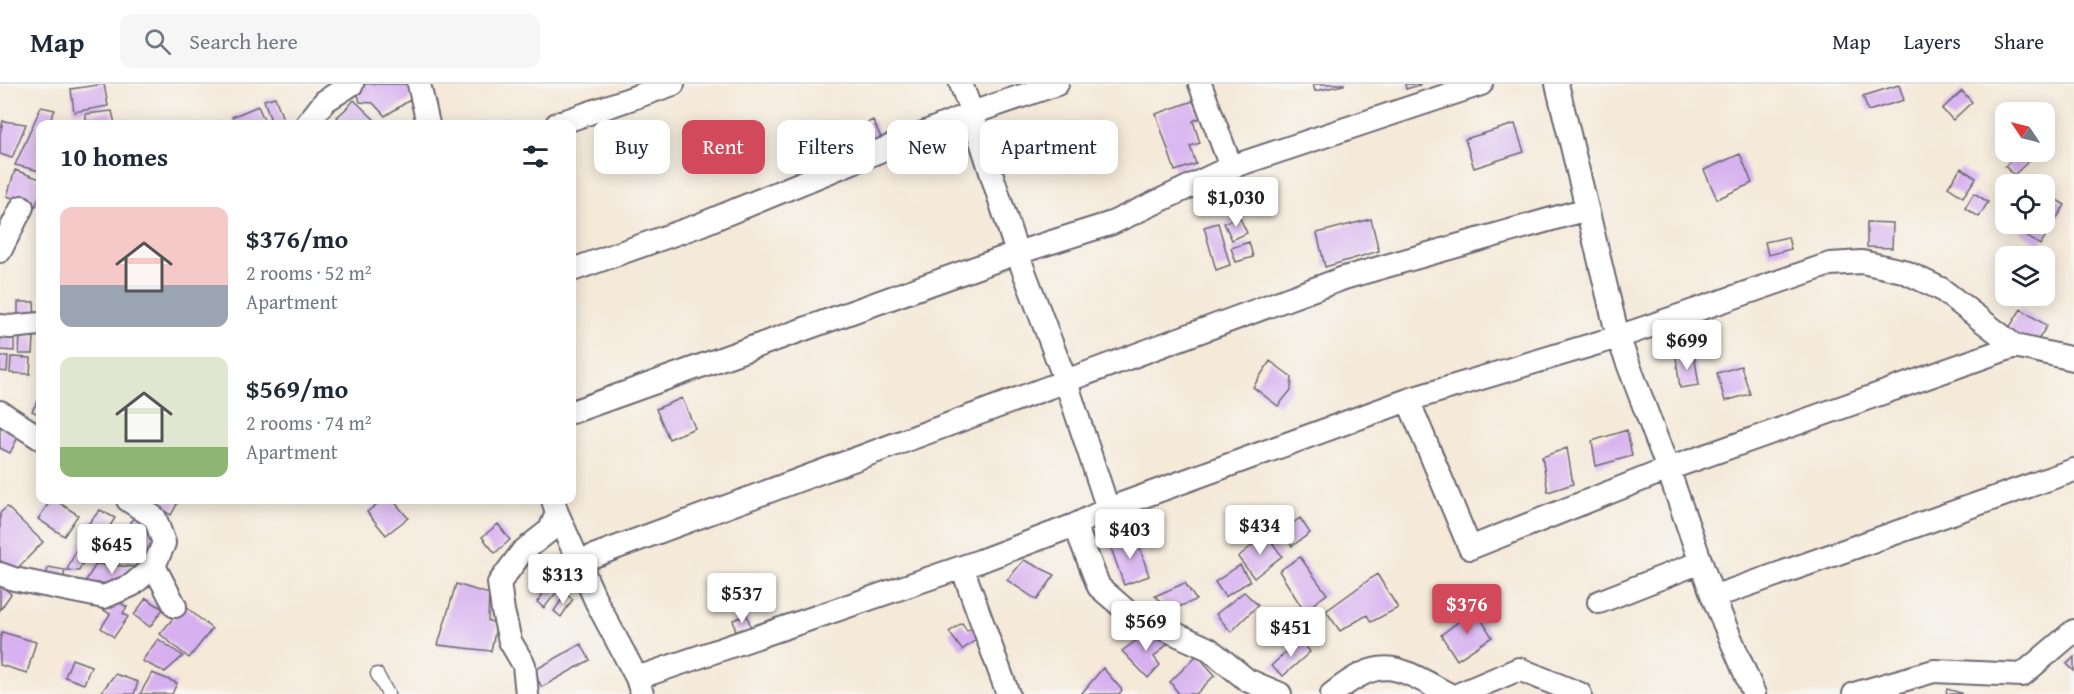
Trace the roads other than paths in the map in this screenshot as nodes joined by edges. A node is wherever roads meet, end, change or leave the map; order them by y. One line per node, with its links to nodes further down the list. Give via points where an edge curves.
1 (352, 84): 10 (street, via 326,101)
2 (419, 84): 11 (street)
3 (673, 84): 12 (street)
4 (961, 84): 9 (street)
5 (1057, 84): 9 (street)
6 (1200, 84): 13 (street)
7 (1481, 84): 13 (street)
8 (1557, 84): 15 (street)
9 (972, 113): 17 (street); 18 (street, via 697,226)
10 (310, 120)
11 (427, 120)
12 (569, 120)
13 (1231, 167): 17 (street, via 1112,223)
14 (22, 207): 16 (street)
15 (1587, 209): 21 (street); 24 (street, via 1344,278)
16 (0, 251)
17 (1017, 253): 24 (street); 26 (street)
18 (576, 269)
19 (36, 324): 20 (street)
20 (0, 326)
21 (1618, 337): 22 (street, via 1830,264 1862,261 1903,272 1941,290); 25 (street); 29 (street)
22 (2015, 346): 23 (street); 29 (street)
23 (2074, 359)
24 (1066, 382): 33 (street); 35 (street)
25 (1408, 400): 29 (street, via 1470,548); 33 (street)
26 (576, 411)
27 (0, 412): 28 (street)
28 (36, 435)
29 (1668, 469): 36 (street)
30 (2074, 470): 40 (street)
31 (134, 504): 37 (street, via 155,518 164,543)
32 (555, 506): 35 (street); 47 (street, via 550,530 522,552 499,583 510,641 524,665)
33 (1108, 509): 34 (street)
34 (1075, 525): 38 (street); 49 (street, via 1099,586 1136,619 1209,649 1247,680)
35 (580, 561): 45 (street)
36 (1701, 562): 40 (street); 41 (street)
37 (154, 566): 39 (street, via 132,585 104,597); 42 (street)
38 (962, 567): 45 (street); 48 (street)
39 (0, 574)
40 (1713, 597): 54 (street)
41 (1599, 602)
42 (175, 606)
43 (2074, 631): 55 (street, via 2022,675 1934,670)
44 (377, 674): 46 (lane)
45 (640, 686)
46 (388, 694)
47 (527, 694)
48 (1008, 694)
49 (1280, 694)
50 (1332, 694): 51 (street, via 1350,680 1380,667 1406,671)
51 (1448, 694)
52 (1460, 694): 53 (street, via 1518,669)
53 (1580, 694)
54 (1754, 694)
55 (1854, 694)

